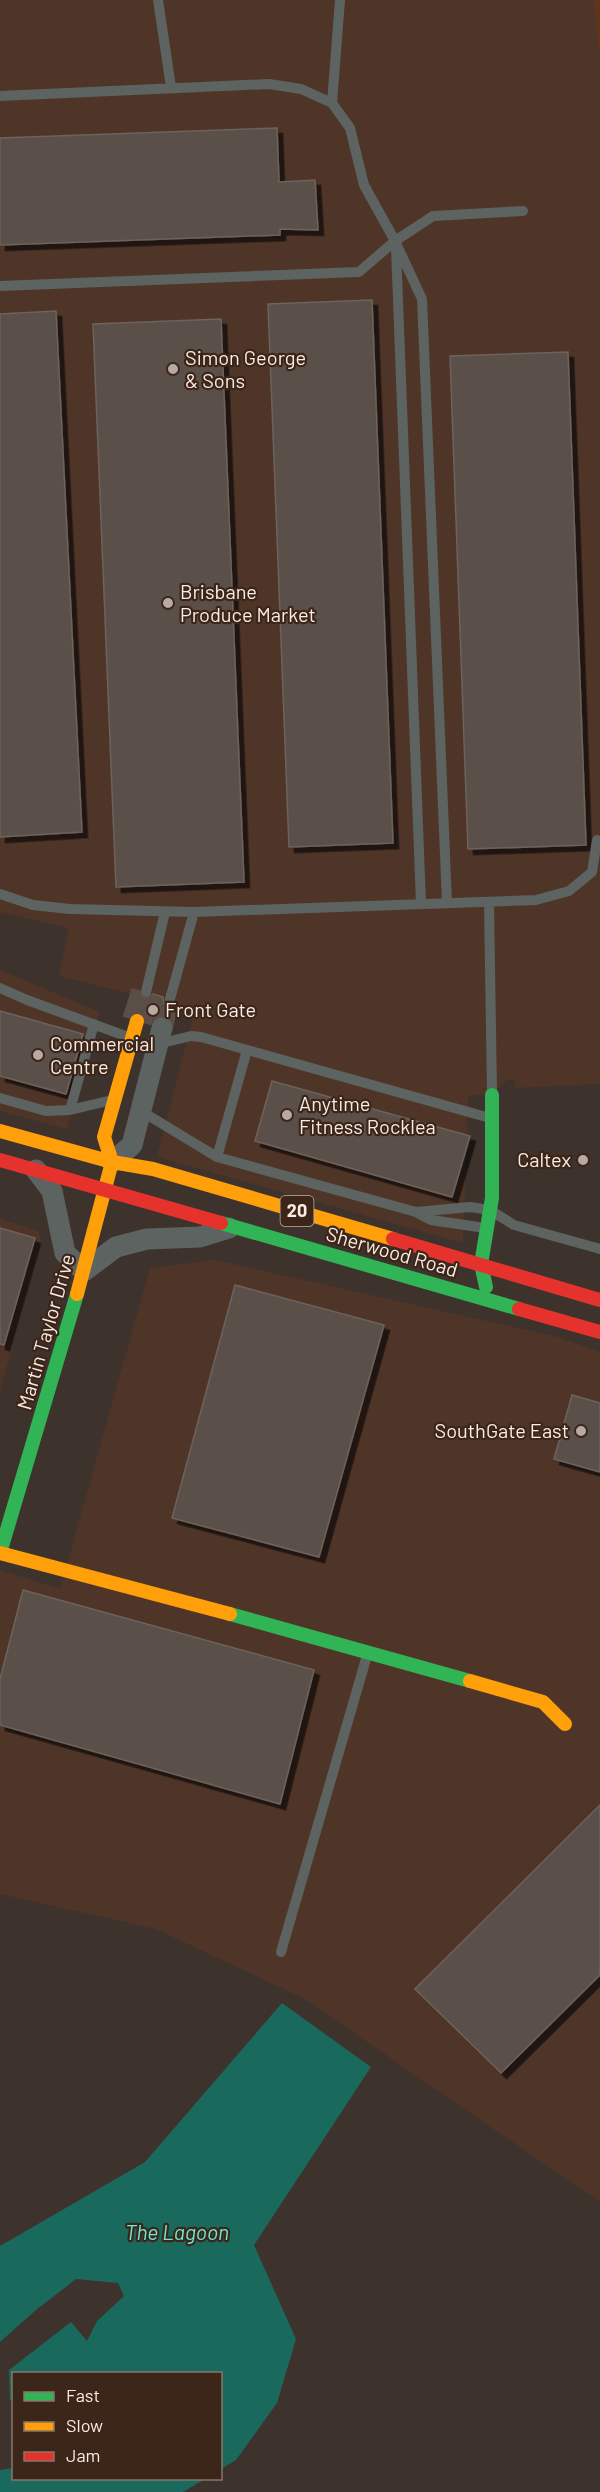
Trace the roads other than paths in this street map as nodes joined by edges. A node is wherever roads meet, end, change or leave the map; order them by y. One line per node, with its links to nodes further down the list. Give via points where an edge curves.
1 (158, 0): 3 (lane)
2 (340, 0): 5 (lane)
3 (171, 87): 4 (lane); 5 (lane, via 268,84 301,89)
4 (0, 96)
5 (332, 103): 7 (lane, via 350,128 364,185)
6 (523, 211): 7 (lane, via 433,216)
7 (396, 241): 8 (lane, via 359,272); 12 (lane, via 422,299); 13 (lane)
8 (0, 286)
9 (597, 840): 11 (lane, via 592,872 569,891 536,900)
10 (0, 894): 14 (lane, via 33,905)
11 (489, 902): 12 (lane); 23 (lane)
12 (447, 903): 13 (lane)
13 (422, 904): 15 (lane)
14 (165, 912): 15 (lane); 17 (lane)
15 (194, 912): 18 (lane)
16 (0, 988): 20 (lane)
17 (146, 992)
18 (170, 999)
19 (137, 1021): 21 (street)
20 (94, 1024): 21 (lane); 26 (lane)
21 (148, 1039): 22 (lane, via 191,1036); 25 (street); 27 (street)
22 (246, 1050): 28 (lane); 30 (lane)
23 (492, 1095): 28 (street)
24 (0, 1098): 26 (lane, via 46,1111)
25 (115, 1099): 26 (lane); 32 (street, via 104,1137)
26 (70, 1110)
27 (141, 1111): 30 (lane); 32 (street, via 132,1145)
28 (492, 1118): 35 (street)
29 (0, 1131): 32 (street, Sherwood Road / 20)
30 (217, 1156): 36 (lane)
31 (0, 1160): 33 (street, Sherwood Road / 20)
32 (112, 1162): 34 (street, Martin Taylor Drive); 40 (street, Sherwood Road / 20, via 153,1170)
33 (36, 1170): 34 (street, Sherwood Road / 20); 41 (street, via 52,1191 65,1252)
34 (104, 1190): 37 (street, Sherwood Road / 20); 41 (street, Martin Taylor Drive)
35 (490, 1210): 36 (lane, via 471,1207); 38 (street); 39 (lane, via 514,1225)
36 (416, 1212): 38 (lane, via 432,1220)
37 (233, 1227): 41 (street, via 200,1237 147,1239 116,1247); 42 (street, Sherwood Road / 20)
38 (488, 1229): 40 (street)
39 (600, 1250)
40 (481, 1264): 42 (street); 43 (street, Sherwood Road / 20)
41 (84, 1271): 45 (street, Martin Taylor Drive)
42 (489, 1299): 44 (street, Sherwood Road / 20)
43 (600, 1300)
44 (600, 1332)
45 (0, 1553): 46 (street)
46 (368, 1651): 47 (street, via 543,1702); 48 (lane)
47 (565, 1724)
48 (281, 1952)

